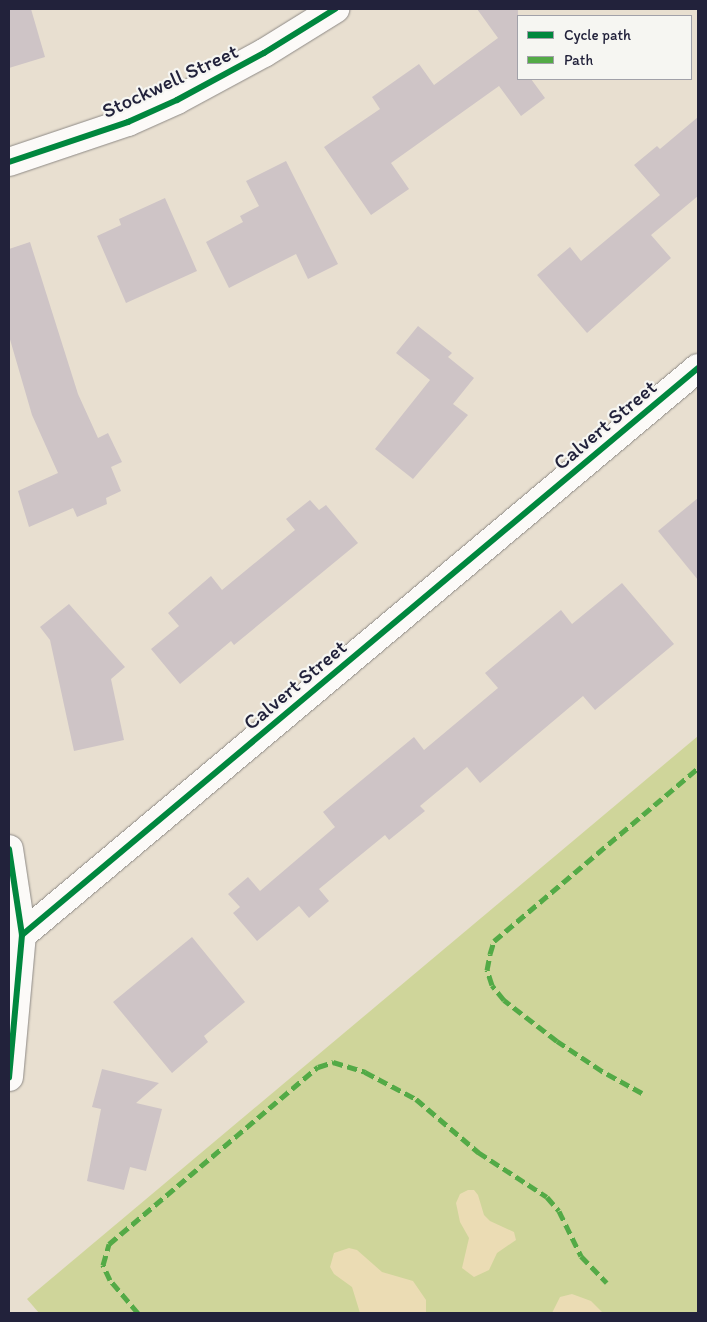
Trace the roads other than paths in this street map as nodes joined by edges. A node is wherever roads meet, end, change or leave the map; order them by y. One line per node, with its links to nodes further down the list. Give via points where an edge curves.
1 (335, 9): 2 (street, Stockwell Street, via 264,54 177,100 120,125)
2 (9, 162)
3 (698, 368): 5 (street, Calvert Street)
4 (9, 849): 5 (street)
5 (22, 935): 6 (street)
6 (9, 1077)

